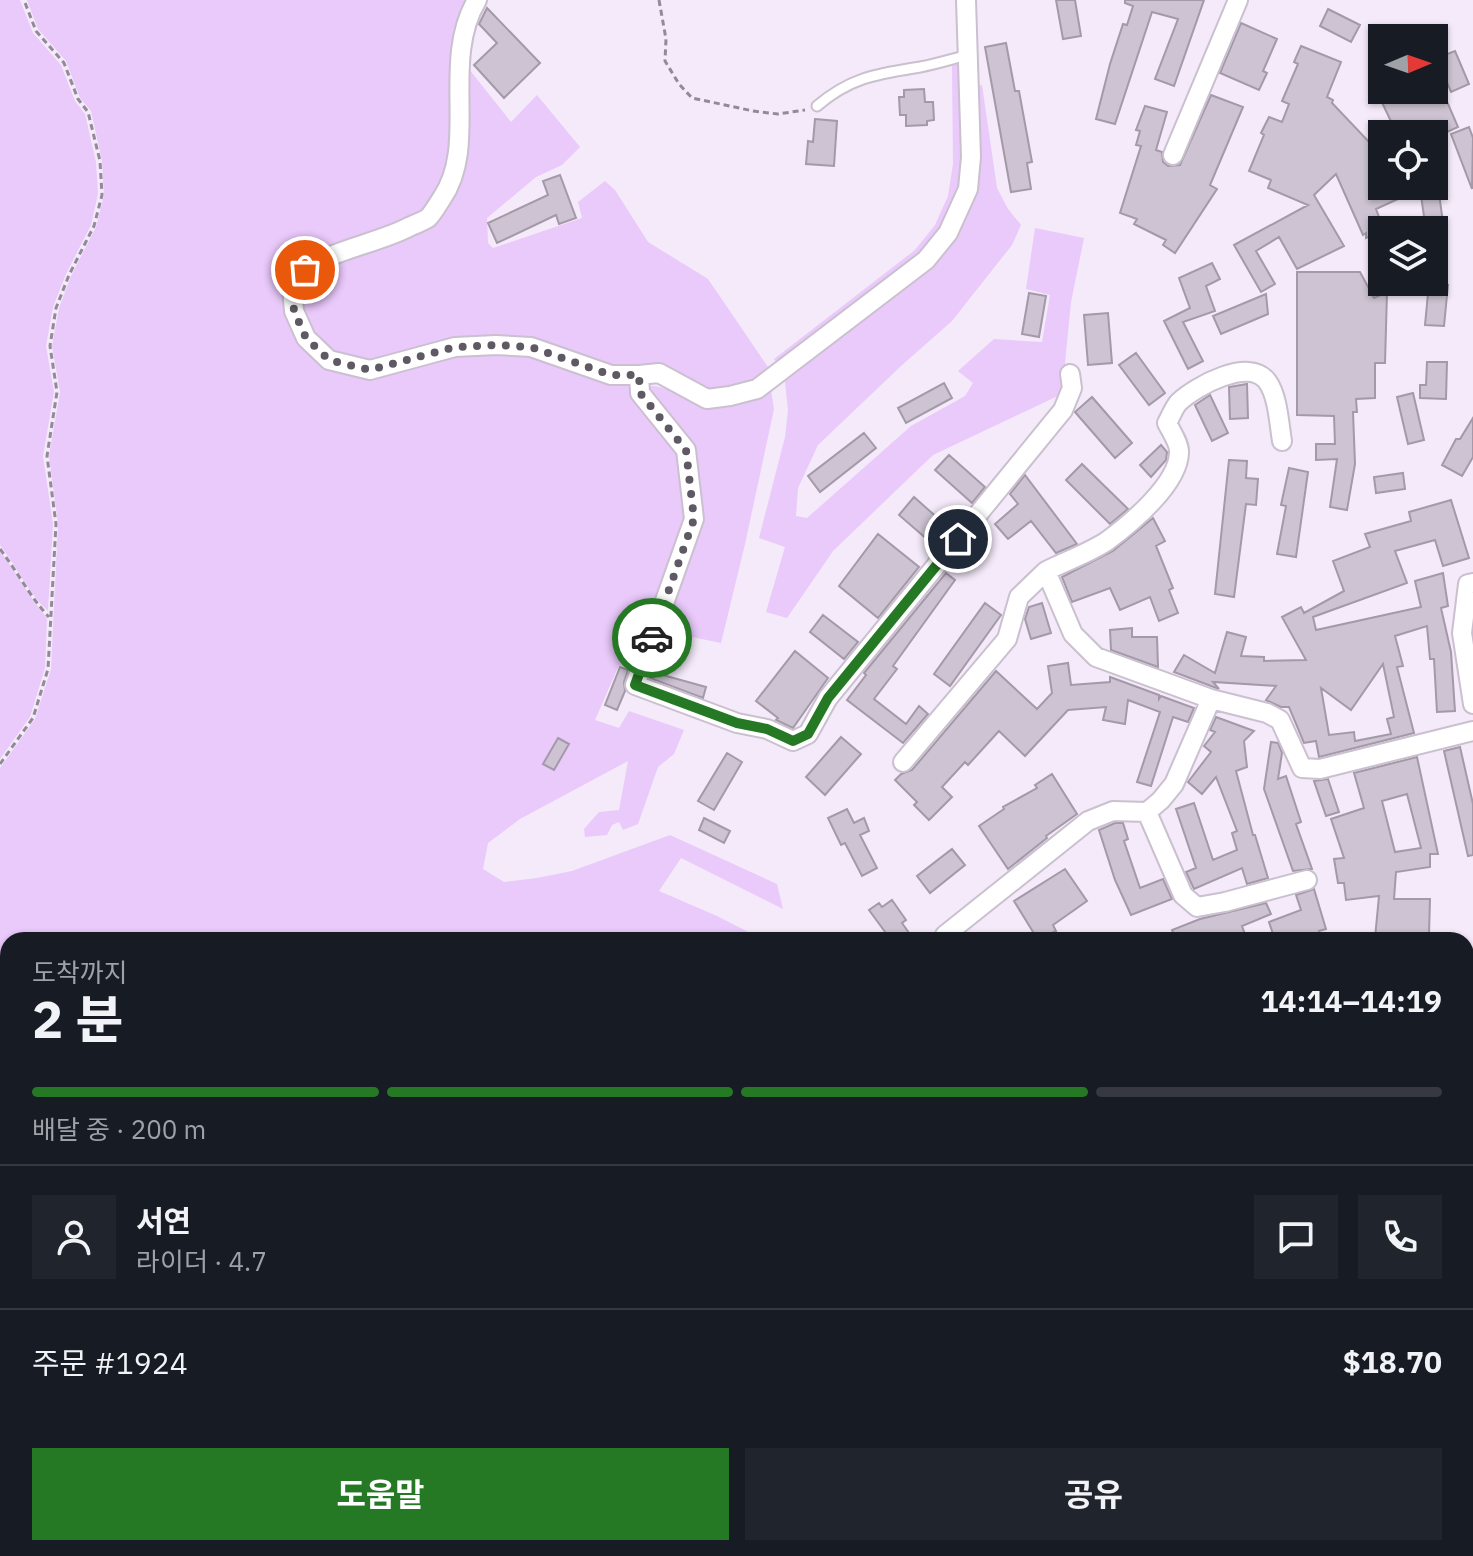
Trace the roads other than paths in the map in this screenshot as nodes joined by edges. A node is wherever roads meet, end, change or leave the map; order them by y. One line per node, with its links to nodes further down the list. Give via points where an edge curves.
1 (477, 0): 8 (street, via 463,31 456,166 445,195 428,218 305,270 292,287 294,311 306,338 329,360 370,370 455,347 496,345 531,347 611,375)
2 (966, 0): 4 (street)
3 (1238, 0): 6 (street)
4 (968, 55): 5 (lane, via 863,77 841,86); 8 (street, via 968,189 948,233 926,260 757,389 707,399 659,373)
5 (817, 106)
6 (1173, 155)
7 (1070, 374): 8 (street, via 1072,388 1063,410 828,698 808,734 793,741 635,685 694,519 686,450 640,393)
8 (639, 375)
9 (1282, 441): 10 (street, via 1268,381 1255,371 1230,374 1202,387 1177,403 1167,423 1180,450 1167,482 1147,507 1106,541)
10 (1046, 571): 12 (street, via 1073,634 1096,657); 15 (street, via 1019,597 1007,639)
11 (1473, 583): 13 (street, via 1468,584 1462,633)
12 (1211, 699): 14 (street, via 1280,720 1302,768 1320,769); 16 (street, via 1174,784)
13 (1473, 704)
14 (1473, 731)
15 (903, 762)
16 (1147, 812): 17 (street, via 1183,895 1197,907); 18 (street, via 1113,811 1088,821)
17 (1307, 880)
18 (949, 932)

